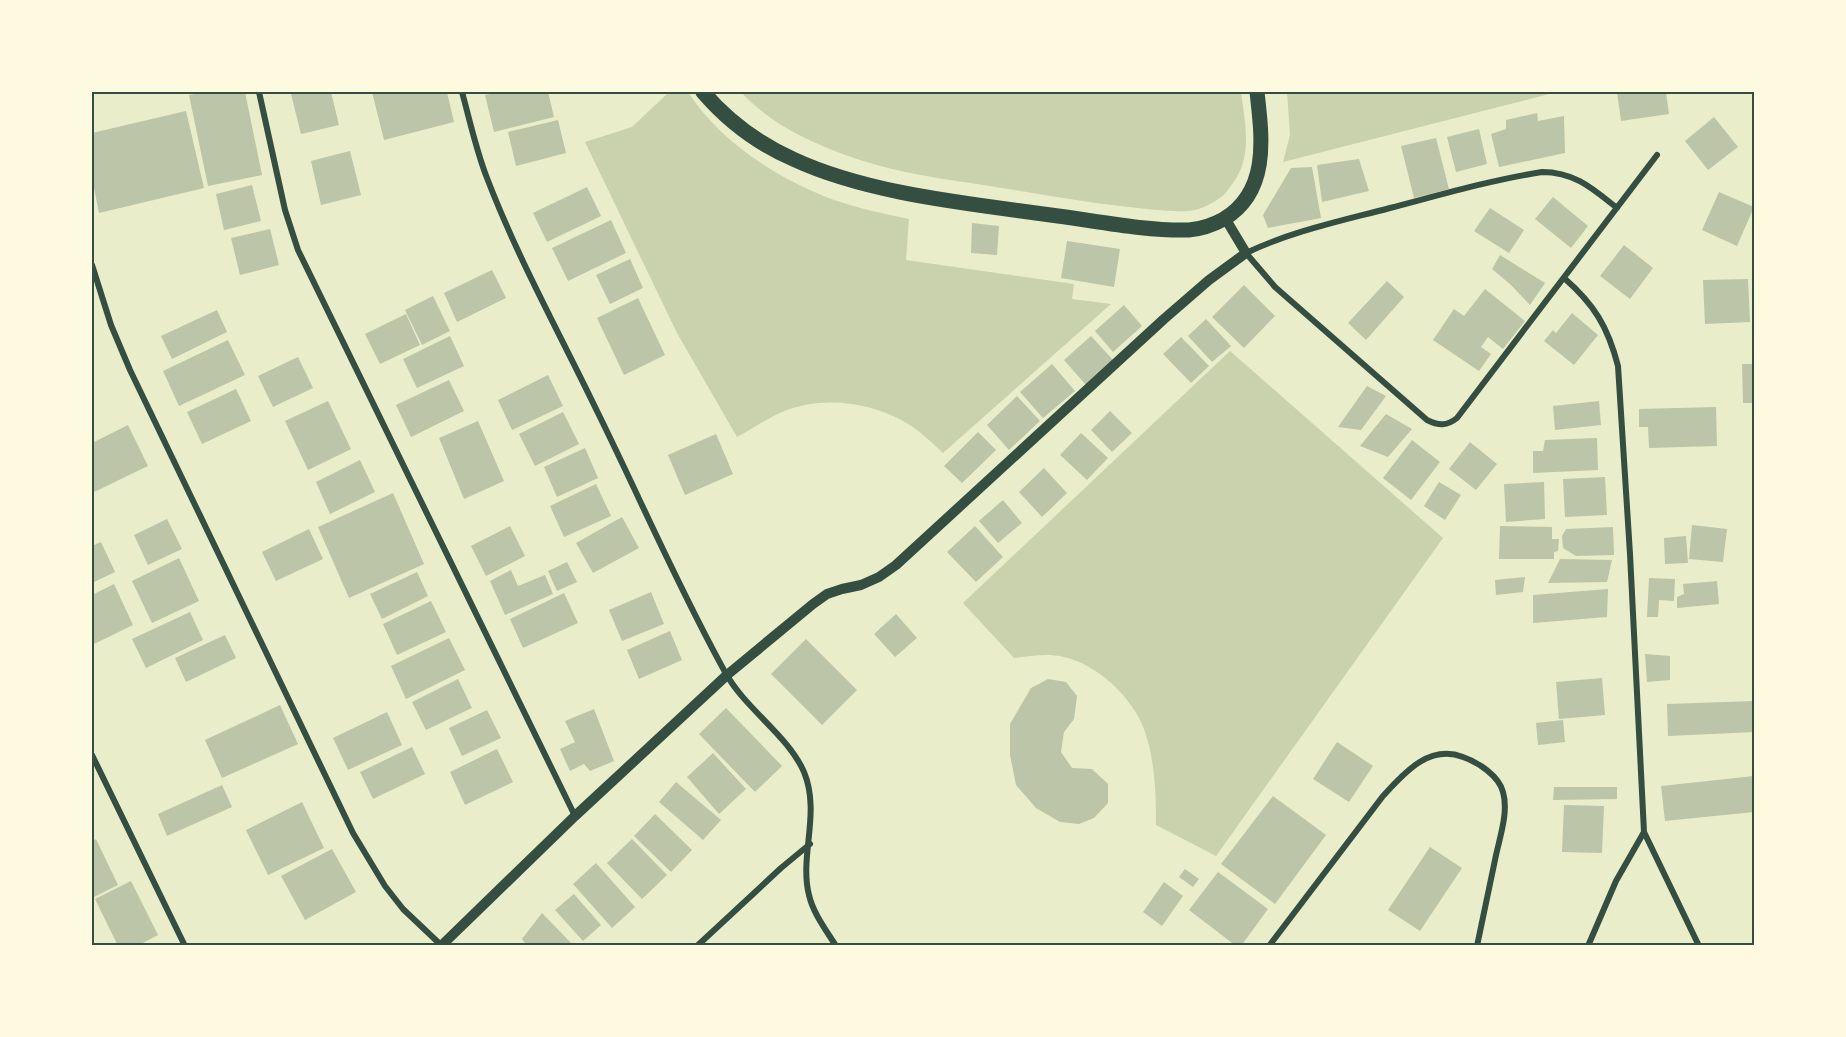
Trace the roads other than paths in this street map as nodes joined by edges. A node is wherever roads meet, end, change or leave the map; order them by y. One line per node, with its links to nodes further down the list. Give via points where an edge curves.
1 (259, 92): 13 (street, via 297,250)
2 (462, 92): 11 (street, via 486,176 517,249)
3 (703, 92): 7 (main road, via 736,125 762,142 792,159 864,184 1145,228 1191,230)
4 (1257, 92): 7 (main road, via 1262,150 1259,170 1241,204)
5 (1657, 155): 6 (street)
6 (1617, 208): 8 (street, via 1573,177 1542,172 1310,228); 10 (street)
7 (1225, 218): 8 (street)
8 (1246, 253): 10 (street, via 1275,287 1427,420 1444,425 1457,418); 11 (street, via 1190,295 896,565 861,585 827,594)
9 (92, 265): 17 (street, via 130,370 353,833 391,894)
10 (1564, 278): 14 (street, via 1581,292 1603,321 1618,366)
11 (727, 675): 13 (street); 15 (street, via 804,773 811,813)
12 (92, 755): 16 (street)
13 (575, 816): 17 (street)
14 (1644, 832): 22 (street, via 1616,881); 23 (street)
15 (810, 844): 18 (street); 19 (street, via 808,894)
16 (185, 945)
17 (441, 945)
18 (697, 945)
19 (836, 945)
20 (1269, 945): 21 (street, via 1383,796 1420,761 1437,753 1467,758 1495,778 1503,791 1505,809)
21 (1477, 945)
22 (1588, 945)
23 (1699, 945)

